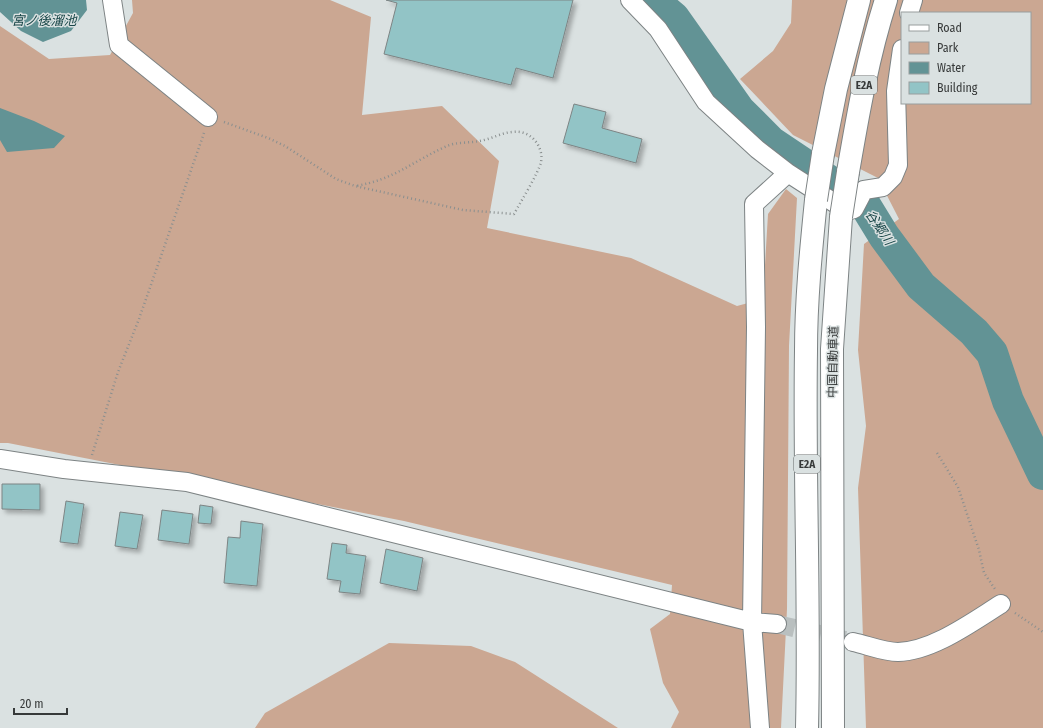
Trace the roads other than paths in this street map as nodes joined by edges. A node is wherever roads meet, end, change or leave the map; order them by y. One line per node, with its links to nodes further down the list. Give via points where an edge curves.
1 (112, 0): 8 (street, via 119,45)
2 (630, 0): 9 (street, via 658,29 706,102 757,149)
3 (859, 0): 17 (highway, E2A, bridge, via 836,88 823,154 810,265 806,350 809,672)
4 (886, 0): 10 (highway, 中国自動車道 / E2A, bridge, via 862,95 848,172)
5 (913, 0): 6 (street)
6 (909, 12)
7 (901, 56): 10 (street, via 896,91 898,165 893,177 883,187 864,190)
8 (208, 117)
9 (788, 173): 10 (street); 13 (street, via 754,204 756,327)
10 (848, 213): 18 (highway, 中国自動車道 / E2A, via 832,350)
11 (0, 459): 13 (street, via 187,482)
12 (1001, 604): 15 (street, via 955,632 915,650 897,652)
13 (752, 622): 14 (street); 16 (street)
14 (777, 624)
15 (853, 642)
16 (760, 728)
17 (807, 728)
18 (833, 728)

